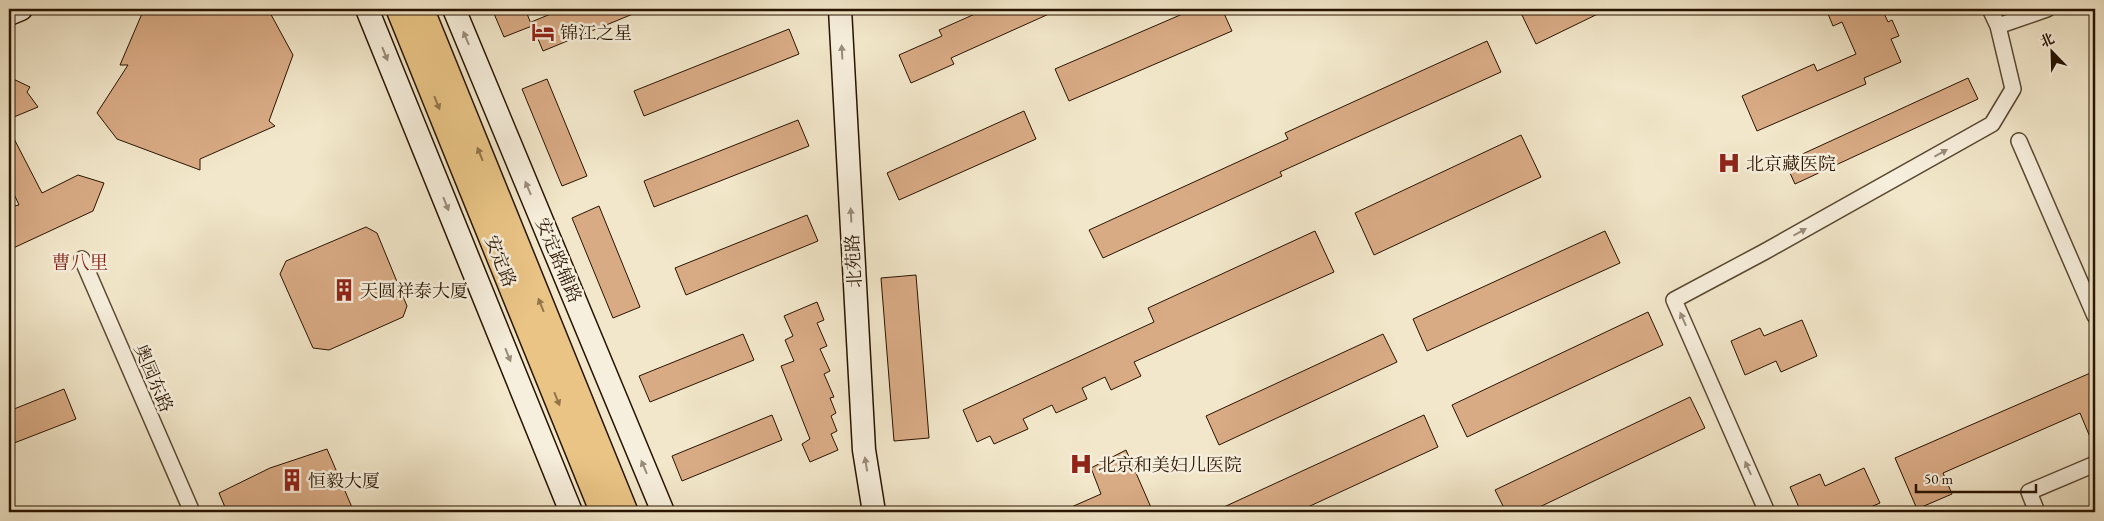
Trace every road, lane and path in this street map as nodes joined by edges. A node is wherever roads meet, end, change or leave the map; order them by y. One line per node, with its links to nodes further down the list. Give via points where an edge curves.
1 (21, 9): 10 (street)
2 (367, 9): 18 (street, one-way to 18)
3 (399, 9): 19 (main road, 安定路, one-way to 19)
4 (421, 9): 12 (main road, 安定路)
5 (449, 9): 12 (street, 安定路)
6 (454, 9): 21 (street, 安定路辅路, one-way to 6)
7 (840, 9): 22 (street, 北苑路, one-way to 7, via 864,450)
8 (1990, 9): 11 (street)
9 (2047, 9): 11 (street)
10 (9, 14)
11 (1998, 26): 23 (street, one-way to 11, via 1674,300 1992,124 2013,89)
12 (443, 63): 20 (main road, 安定路, one-way to 12)
13 (2019, 141): 15 (street)
14 (82, 259): 17 (street, 奥园东路)
15 (2095, 316)
16 (2095, 464): 24 (street, via 2029,492)
17 (192, 512)
18 (572, 512)
19 (603, 512)
20 (625, 512)
21 (663, 512)
22 (874, 512)
23 (1767, 512)
24 (2037, 512)

